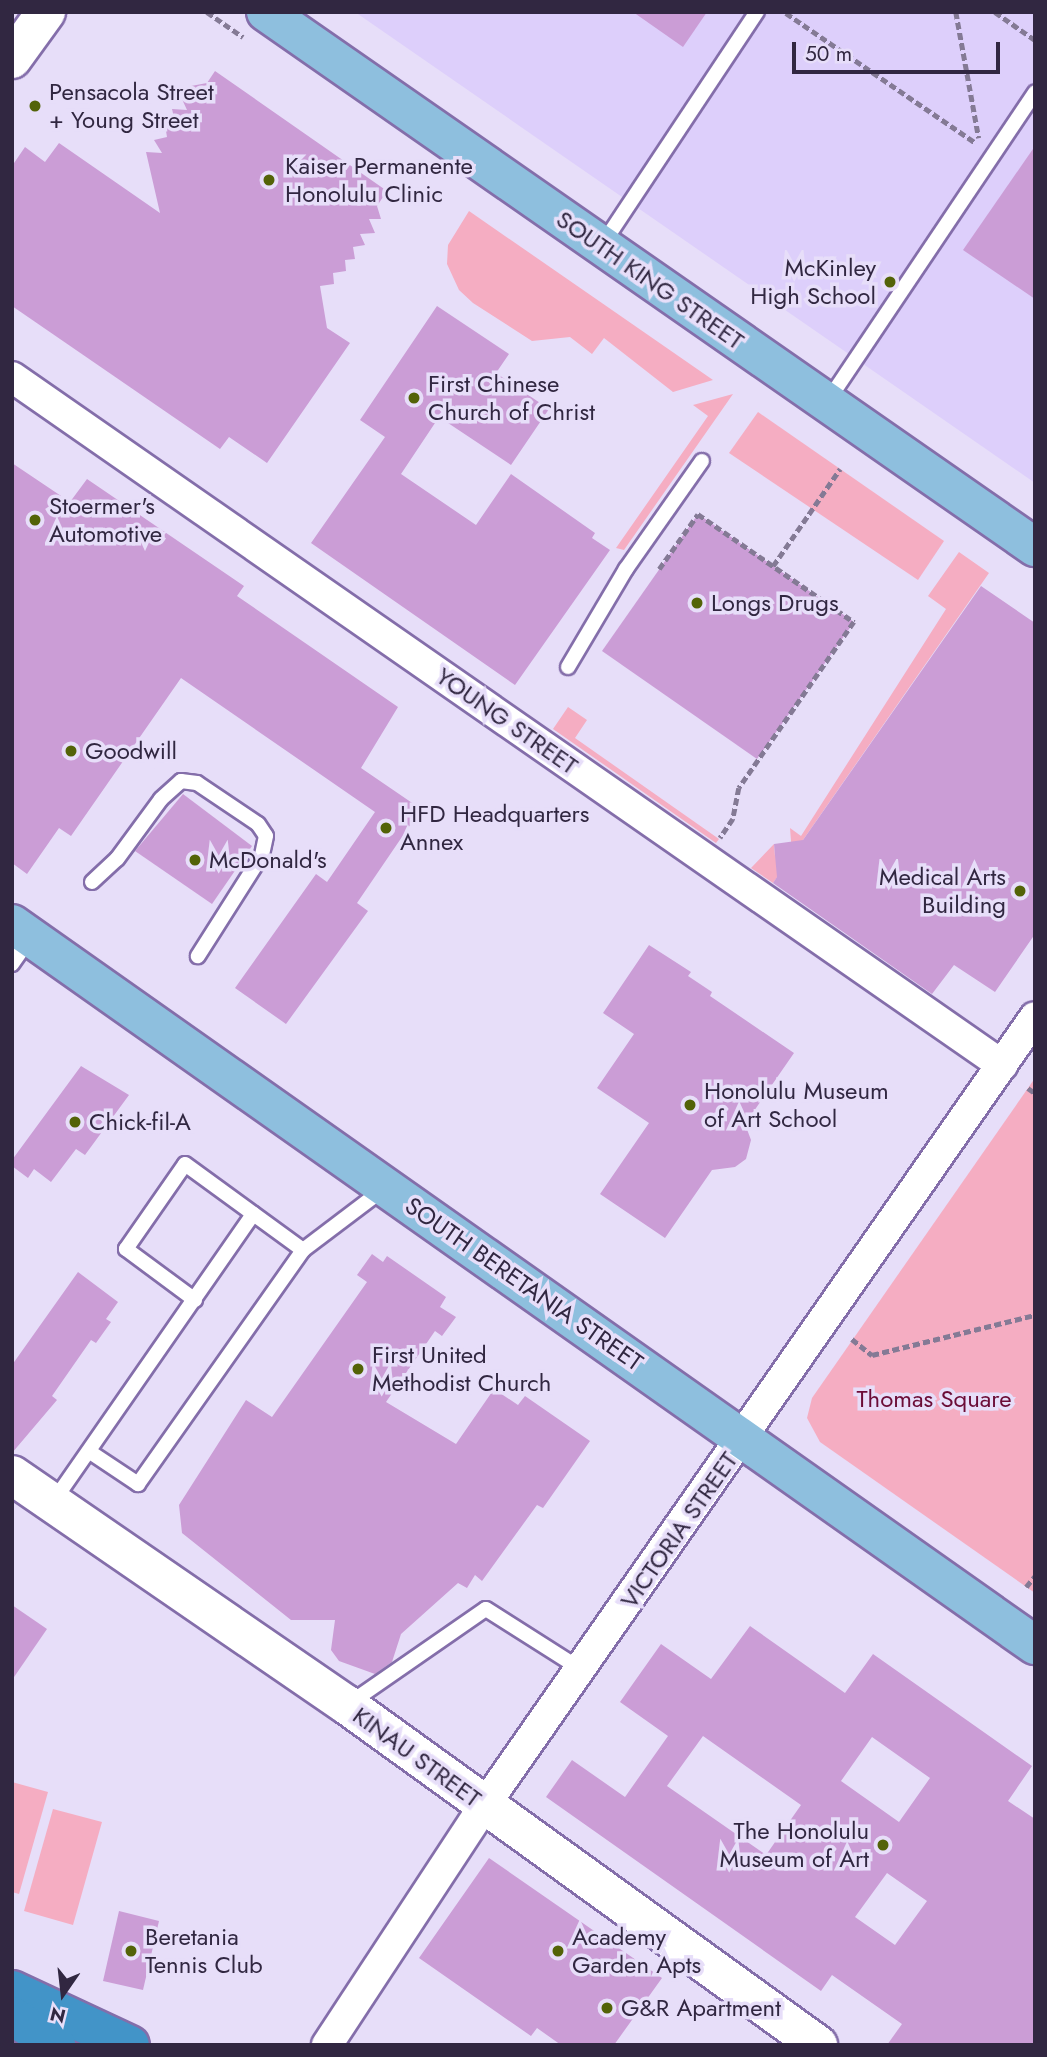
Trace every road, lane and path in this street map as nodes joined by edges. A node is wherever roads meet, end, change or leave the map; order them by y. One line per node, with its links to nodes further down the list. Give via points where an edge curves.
1 (46, 12): 8 (main road)
2 (266, 12): 10 (main road, SOUTH KING STREET)
3 (757, 12): 10 (lane)
4 (789, 12): 5 (path, via 980,146)
5 (956, 12)
6 (995, 12): 7 (path)
7 (1035, 40)
8 (12, 59)
9 (1035, 92): 12 (lane)
10 (601, 246): 12 (main road, SOUTH KING STREET)
11 (13, 380): 24 (street, YOUNG STREET)
12 (827, 402): 15 (main road, SOUTH KING STREET)
13 (702, 461): 18 (lane, via 626,569)
14 (840, 469): 16 (path)
15 (1035, 547)
16 (773, 566): 17 (path, via 698,514); 19 (path, via 854,622 739,788 733,820)
17 (659, 569)
18 (568, 667)
19 (716, 843)
20 (92, 882): 22 (lane, via 117,859 161,799 181,781 197,783 258,824 266,836 262,855)
21 (19, 942): 27 (main road, SOUTH BERETANIA STREET)
22 (198, 956)
23 (1035, 1017): 24 (street, VICTORIA STREET)
24 (1002, 1065): 33 (street, VICTORIA STREET)
25 (1028, 1088): 26 (path)
26 (1035, 1093)
27 (386, 1187): 29 (lane); 33 (main road, SOUTH BERETANIA STREET)
28 (253, 1214): 29 (lane); 30 (lane); 30 (lane, via 185,1164 126,1249)
29 (303, 1250): 34 (lane, via 138,1484)
30 (195, 1300): 34 (lane)
31 (1035, 1315): 32 (path, via 872,1355)
32 (852, 1339)
33 (742, 1439): 39 (main road, SOUTH BERETANIA STREET); 40 (street, VICTORIA STREET)
34 (89, 1452): 36 (lane)
35 (12, 1475): 36 (main road, KINAU STREET)
36 (52, 1503): 41 (main road, KINAU STREET)
37 (1035, 1576): 38 (path)
38 (1026, 1587)
39 (1035, 1645)
40 (582, 1670): 41 (lane, via 486,1609); 42 (street, VICTORIA STREET)
41 (347, 1705): 42 (main road, KINAU STREET)
42 (484, 1806): 47 (street, VICTORIA STREET); 48 (main road, KINAU STREET)
43 (12, 1990): 46 (highway)
44 (12, 2016): 45 (highway)
45 (56, 2045)
46 (130, 2045)
47 (327, 2045)
48 (818, 2045)

